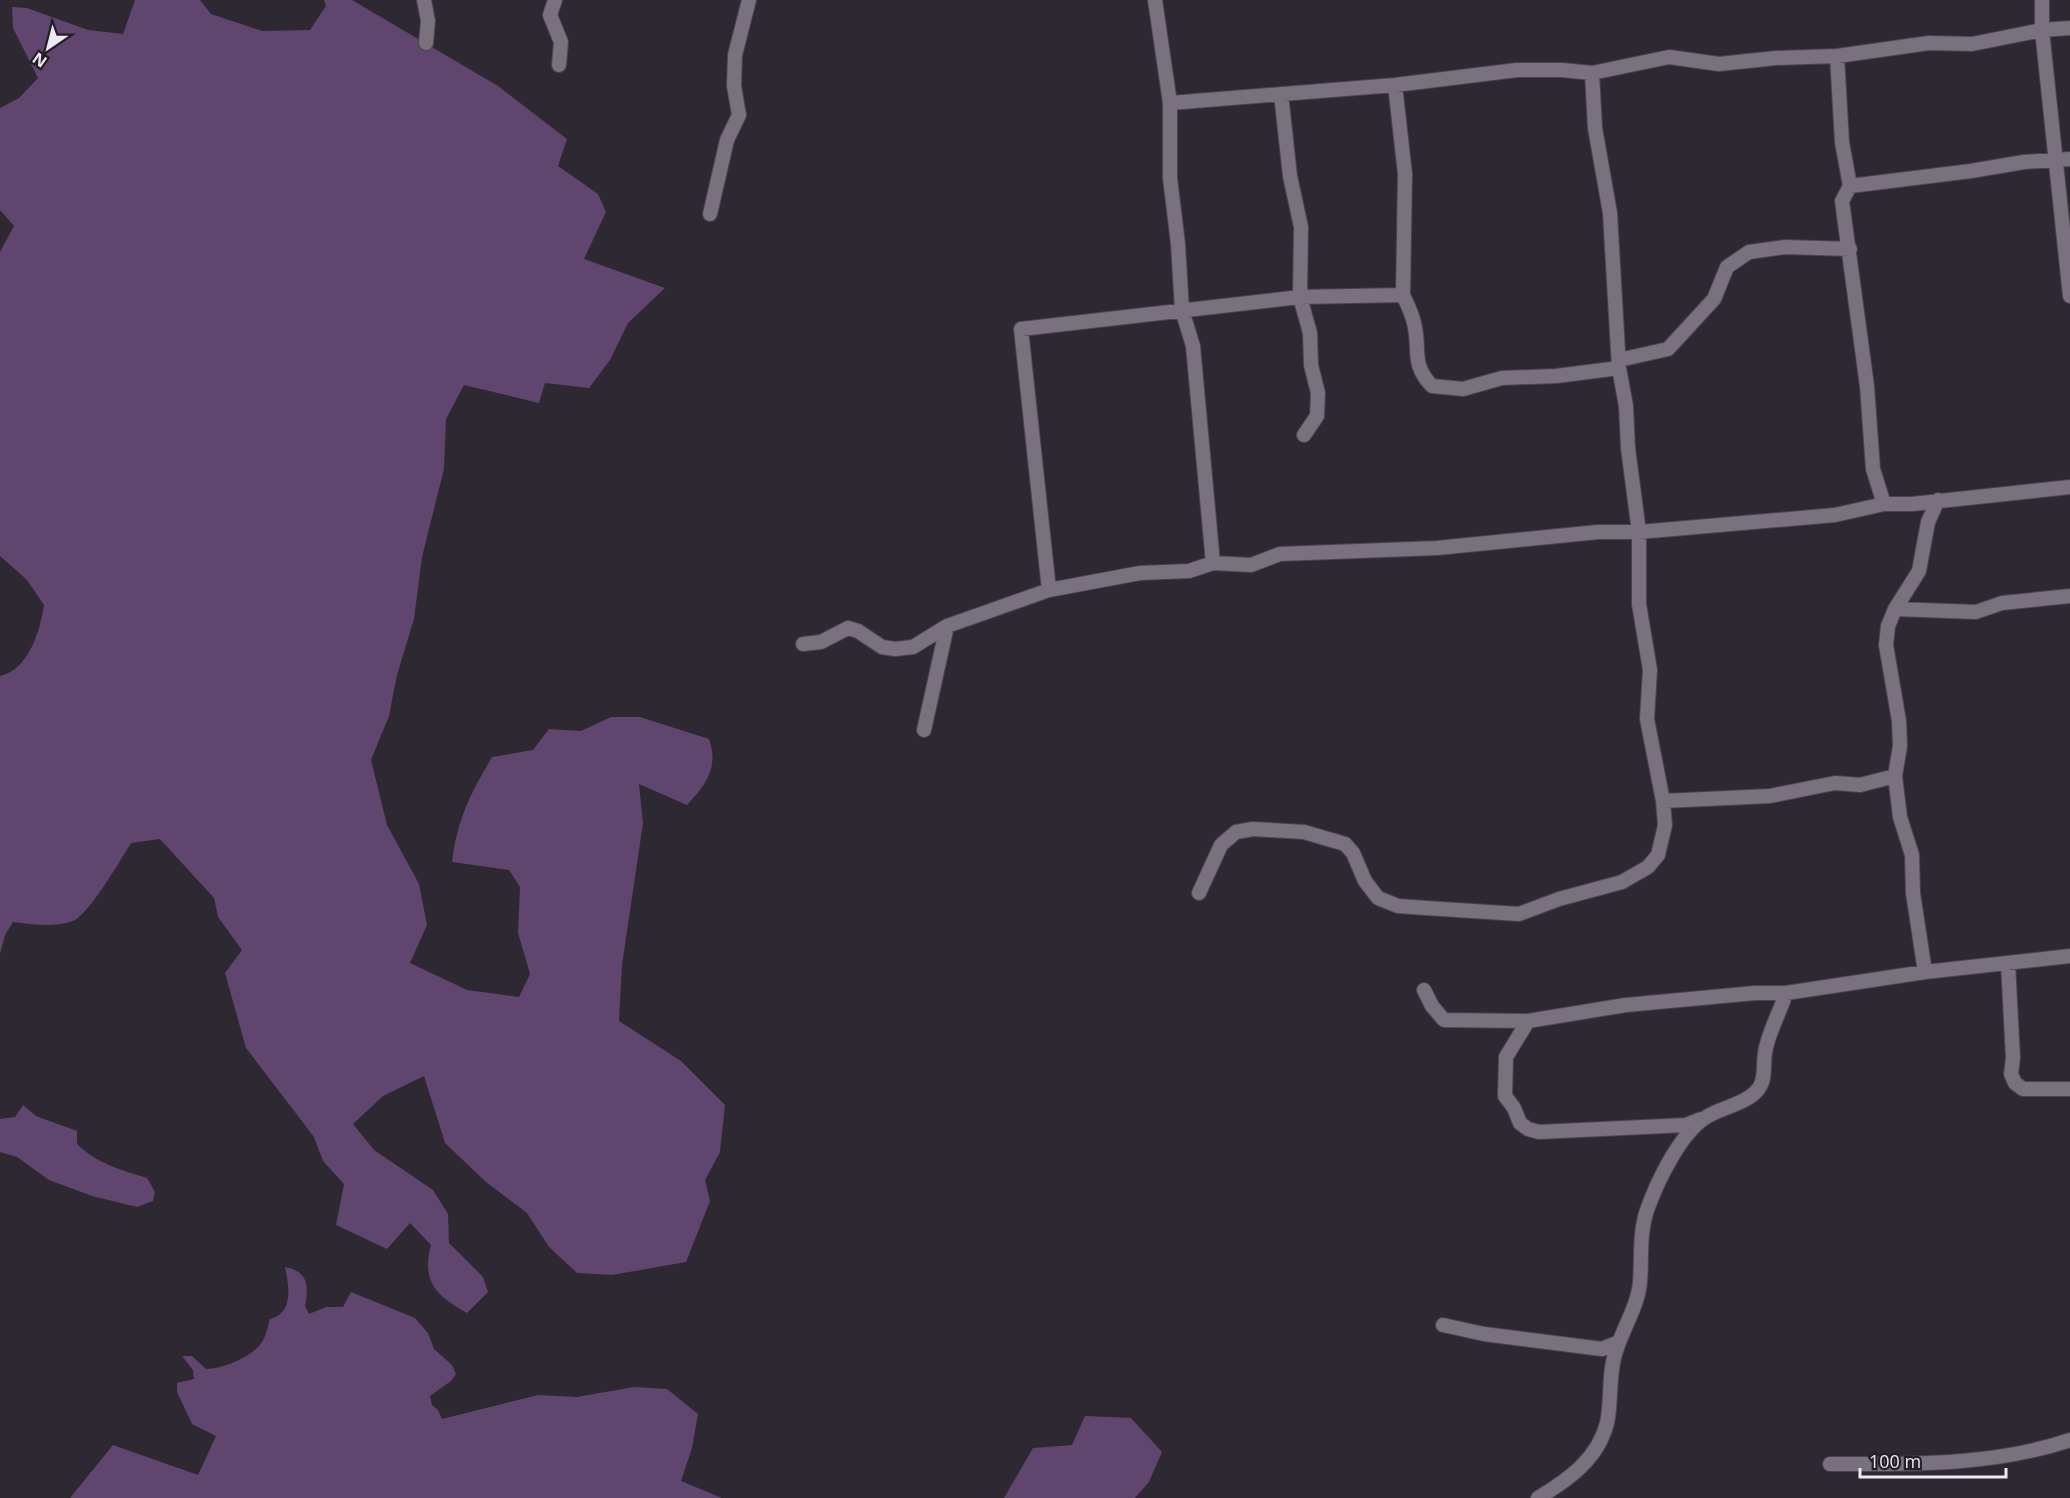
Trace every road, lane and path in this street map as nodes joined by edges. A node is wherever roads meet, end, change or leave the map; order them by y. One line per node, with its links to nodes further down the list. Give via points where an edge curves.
1 (424, 0): 8 (street, via 428,21)
2 (555, 0): 10 (street, via 550,15 561,42)
3 (749, 0): 17 (street, via 735,55 734,86 739,116 727,140)
4 (1155, 0): 14 (street)
5 (2043, 0): 7 (street)
6 (2070, 28): 7 (street)
7 (2042, 30): 9 (street, via 1972,44 1929,43); 15 (street)
8 (426, 43)
9 (1837, 56): 11 (street, via 1776,57 1719,64 1669,57); 16 (street, via 1842,142)
10 (560, 65)
11 (1592, 73): 12 (street, via 1517,70); 24 (street, via 1595,128 1610,213)
12 (1395, 85): 13 (street); 20 (street, via 1405,174)
13 (1281, 94): 14 (street); 22 (street, via 1290,176 1301,227)
14 (1170, 103): 23 (street, via 1170,178)
15 (2063, 159): 16 (street); 18 (street)
16 (1850, 186): 19 (street, via 1842,201)
17 (710, 214)
18 (2067, 244): 21 (street)
19 (1850, 249): 24 (street, via 1785,247 1749,252 1727,267 1714,299 1668,349); 28 (street, via 1873,469)
20 (1403, 295): 22 (street); 24 (street, via 1414,321 1420,374 1432,386 1463,389 1502,378 1556,376)
21 (2070, 296)
22 (1300, 297): 23 (street); 25 (street, via 1310,333 1311,365 1318,393 1317,416)
23 (1182, 310): 30 (street, via 1193,346); 31 (street, via 1021,329)
24 (1619, 364): 29 (street)
25 (1305, 435)
26 (2070, 487): 27 (street)
27 (1938, 500): 28 (street); 33 (street, via 1928,522 1919,571)
28 (1884, 504): 29 (street, via 1834,515)
29 (1639, 532): 30 (street, via 1598,532 1437,548 1280,554 1251,565); 38 (street, via 1639,604 1650,670 1647,719)
30 (1214, 563): 31 (street, via 1189,571 1140,573)
31 (1049, 590): 34 (street)
32 (2070, 596): 33 (street, via 2002,603 1976,612)
33 (1895, 609): 37 (street, via 1886,645 1899,721)
34 (947, 626): 35 (street, via 913,646 896,649 882,647 848,628 821,642); 36 (street)
35 (802, 644)
36 (924, 730)
37 (1895, 776): 38 (street, via 1860,785 1835,783 1770,796); 42 (street, via 1900,817 1911,855)
38 (1663, 801): 39 (street, via 1663,841 1648,867 1622,882 1519,914 1386,902 1372,891 1345,844 1325,836 1275,829 1236,832 1221,845)
39 (1199, 892)
40 (2070, 956): 41 (street)
41 (2008, 963): 42 (street); 46 (street, via 2011,1074 2015,1083 2023,1089)
42 (1925, 972): 44 (street)
43 (1424, 990): 45 (street, via 1444,1020)
44 (1786, 993): 45 (street, via 1626,1005); 47 (street, via 1765,1050 1761,1086 1753,1095)
45 (1528, 1021): 47 (street, via 1506,1057 1505,1096 1520,1123 1528,1129 1539,1132 1686,1125)
46 (2070, 1089)
47 (1706, 1117): 49 (street, via 1676,1151 1656,1186 1639,1252 1637,1297)
48 (1443, 1324): 49 (street, via 1484,1334 1602,1349)
49 (1619, 1342): 52 (street, via 1607,1423 1597,1446 1582,1467)
50 (2070, 1440): 51 (street, via 2008,1457)
51 (1830, 1464)
52 (1538, 1498)

